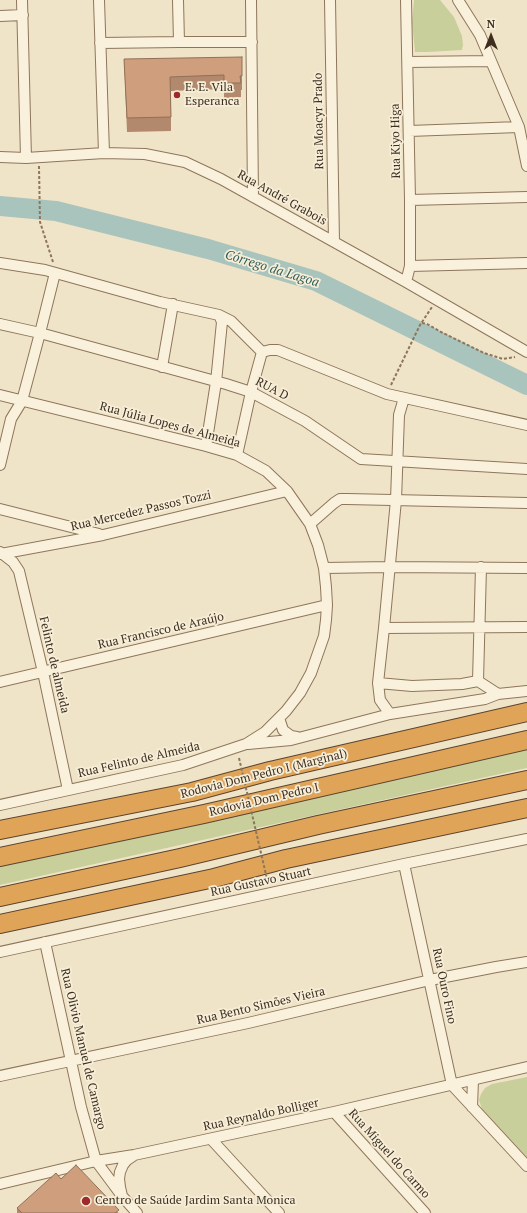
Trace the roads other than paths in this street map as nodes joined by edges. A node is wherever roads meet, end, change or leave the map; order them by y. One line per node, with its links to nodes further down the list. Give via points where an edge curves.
1 (22, 0): 8 (street)
2 (99, 0): 12 (street)
3 (178, 0): 10 (street)
4 (251, 0): 11 (street)
5 (330, 0): 24 (street, Rua Moacyr Prado)
6 (406, 0): 14 (street, Rua Kiyo Higa)
7 (458, 0): 13 (street, via 480,35)
8 (23, 15): 9 (street); 19 (street)
9 (0, 16)
10 (179, 42): 11 (street); 12 (street)
11 (252, 42): 21 (street)
12 (100, 43): 17 (street)
13 (491, 61): 14 (street); 15 (street)
14 (408, 62): 16 (street, Rua Kiyo Higa)
15 (519, 127): 16 (street); 20 (street)
16 (409, 131): 23 (street, Rua Kiyo Higa)
17 (104, 153): 19 (street, Rua André Grabois); 21 (street, Rua André Grabois, via 145,154 185,162)
18 (0, 158): 19 (street, Rua André Grabois)
19 (26, 158)
20 (527, 166)
21 (253, 197): 24 (street, Rua André Grabois)
22 (527, 197): 23 (street)
23 (410, 200): 27 (street, Rua Kiyo Higa)
24 (334, 242): 29 (street, Rua André Grabois)
25 (0, 263): 28 (street)
26 (527, 263): 27 (street)
27 (410, 266): 29 (street, Rua Kiyo Higa)
28 (55, 273): 30 (street); 33 (street)
29 (406, 282): 35 (street, Rua André Grabois)
30 (173, 304): 31 (street); 36 (street)
31 (219, 315): 34 (street, via 231,321); 37 (street, via 222,322)
32 (0, 324): 33 (street, RUA D)
33 (40, 334): 36 (street, RUA D); 41 (street)
34 (262, 352): 38 (street); 40 (street, via 278,350 387,394)
35 (524, 354)
36 (162, 367): 37 (street, RUA D)
37 (216, 382): 38 (street, RUA D); 43 (street)
38 (251, 392): 44 (street); 45 (street, RUA D, via 305,421 361,459)
39 (0, 395): 41 (street, Rua Júlia Lopes de Almeida)
40 (404, 398): 42 (street); 45 (street, via 399,415)
41 (22, 400): 43 (street, Rua Júlia Lopes de Almeida); 46 (street, via 11,419)
42 (527, 425)
43 (206, 446): 44 (street, Rua Júlia Lopes de Almeida)
44 (237, 455): 48 (street, Rua Júlia Lopes de Almeida, via 266,471)
45 (397, 462): 47 (street, RUA D); 49 (street)
46 (0, 465)
47 (527, 469)
48 (287, 492): 52 (street, Rua Júlia Lopes de Almeida); 53 (street, Rua Mercedez Passos Tozzi)
49 (396, 500): 50 (street); 52 (street, via 340,499); 55 (street)
50 (527, 503)
51 (0, 509): 53 (street)
52 (310, 524): 57 (street, Rua Júlia Lopes de Almeida)
53 (102, 535): 54 (street, Rua Mercedez Passos Tozzi)
54 (1, 553): 63 (street, Felinto de almeida, via 13,562 19,571)
55 (389, 567): 56 (street); 57 (street); 62 (street)
56 (481, 567): 58 (street); 61 (street)
57 (324, 568): 59 (street, Rua Felinto de Almeida)
58 (527, 568)
59 (327, 605): 63 (street, Rua Francisco de Araújo); 71 (street, Rua Felinto de Almeida, via 324,636 311,673 300,693)
60 (527, 626): 61 (street)
61 (480, 627): 62 (street); 64 (street)
62 (384, 628): 66 (street)
63 (43, 672): 65 (street, Rua Francisco de Araújo); 76 (street, Felinto de almeida)
64 (478, 680): 66 (street, via 462,684 412,686); 68 (street)
65 (0, 682)
66 (378, 683): 70 (street, via 380,700)
67 (527, 691): 68 (street)
68 (498, 694): 70 (street, via 485,699)
69 (527, 712): 79 (highway, Rodovia Dom Pedro I (Marginal), via 270,771 192,792)
70 (390, 714): 72 (street)
71 (279, 718): 72 (street, via 287,734); 74 (street, Rua Felinto de Almeida, via 265,732)
72 (300, 737): 74 (street)
73 (527, 740): 81 (highway, Rodovia Dom Pedro I, via 204,814)
74 (246, 744): 76 (street, Rua Felinto de Almeida, via 183,765)
75 (527, 780): 83 (highway)
76 (68, 790): 77 (street, Rua Felinto de Almeida)
77 (0, 805)
78 (527, 808): 84 (highway)
79 (0, 830)
80 (527, 839): 82 (street, Rua Gustavo Stuart)
81 (0, 857)
82 (404, 864): 85 (street, Rua Gustavo Stuart); 88 (street, Rua Ouro Fino)
83 (0, 897)
84 (0, 924)
85 (45, 942): 86 (street, Rua Gustavo Stuart); 89 (street, Rua Olivio Manuel de Camargo)
86 (0, 952)
87 (527, 962): 88 (street, Rua Bento Simões Vieira)
88 (430, 980): 89 (street, Rua Bento Simões Vieira); 93 (street, Rua Ouro Fino)
89 (71, 1061): 91 (street, Rua Bento Simões Vieira); 98 (street, Rua Olivio Manuel de Camargo)
90 (527, 1067): 92 (street, Rua Reynaldo Bolliger)
91 (0, 1076)
92 (473, 1080): 93 (street, Rua Reynaldo Bolliger); 94 (street)
93 (452, 1085): 94 (street); 95 (street, Rua Reynaldo Bolliger)
94 (472, 1107): 99 (street)
95 (334, 1112): 96 (street, Rua Reynaldo Bolliger); 104 (street, Rua Miguel do Carmo)
96 (211, 1139): 97 (street, Rua Reynaldo Bolliger); 103 (street)
97 (134, 1155): 98 (street, Rua Reynaldo Bolliger); 101 (street, via 127,1160 120,1172)
98 (96, 1161): 100 (street, Rua Reynaldo Bolliger); 101 (street)
99 (527, 1166)
100 (0, 1184)
101 (122, 1196): 102 (street)
102 (138, 1213)
103 (279, 1213)
104 (425, 1213)

